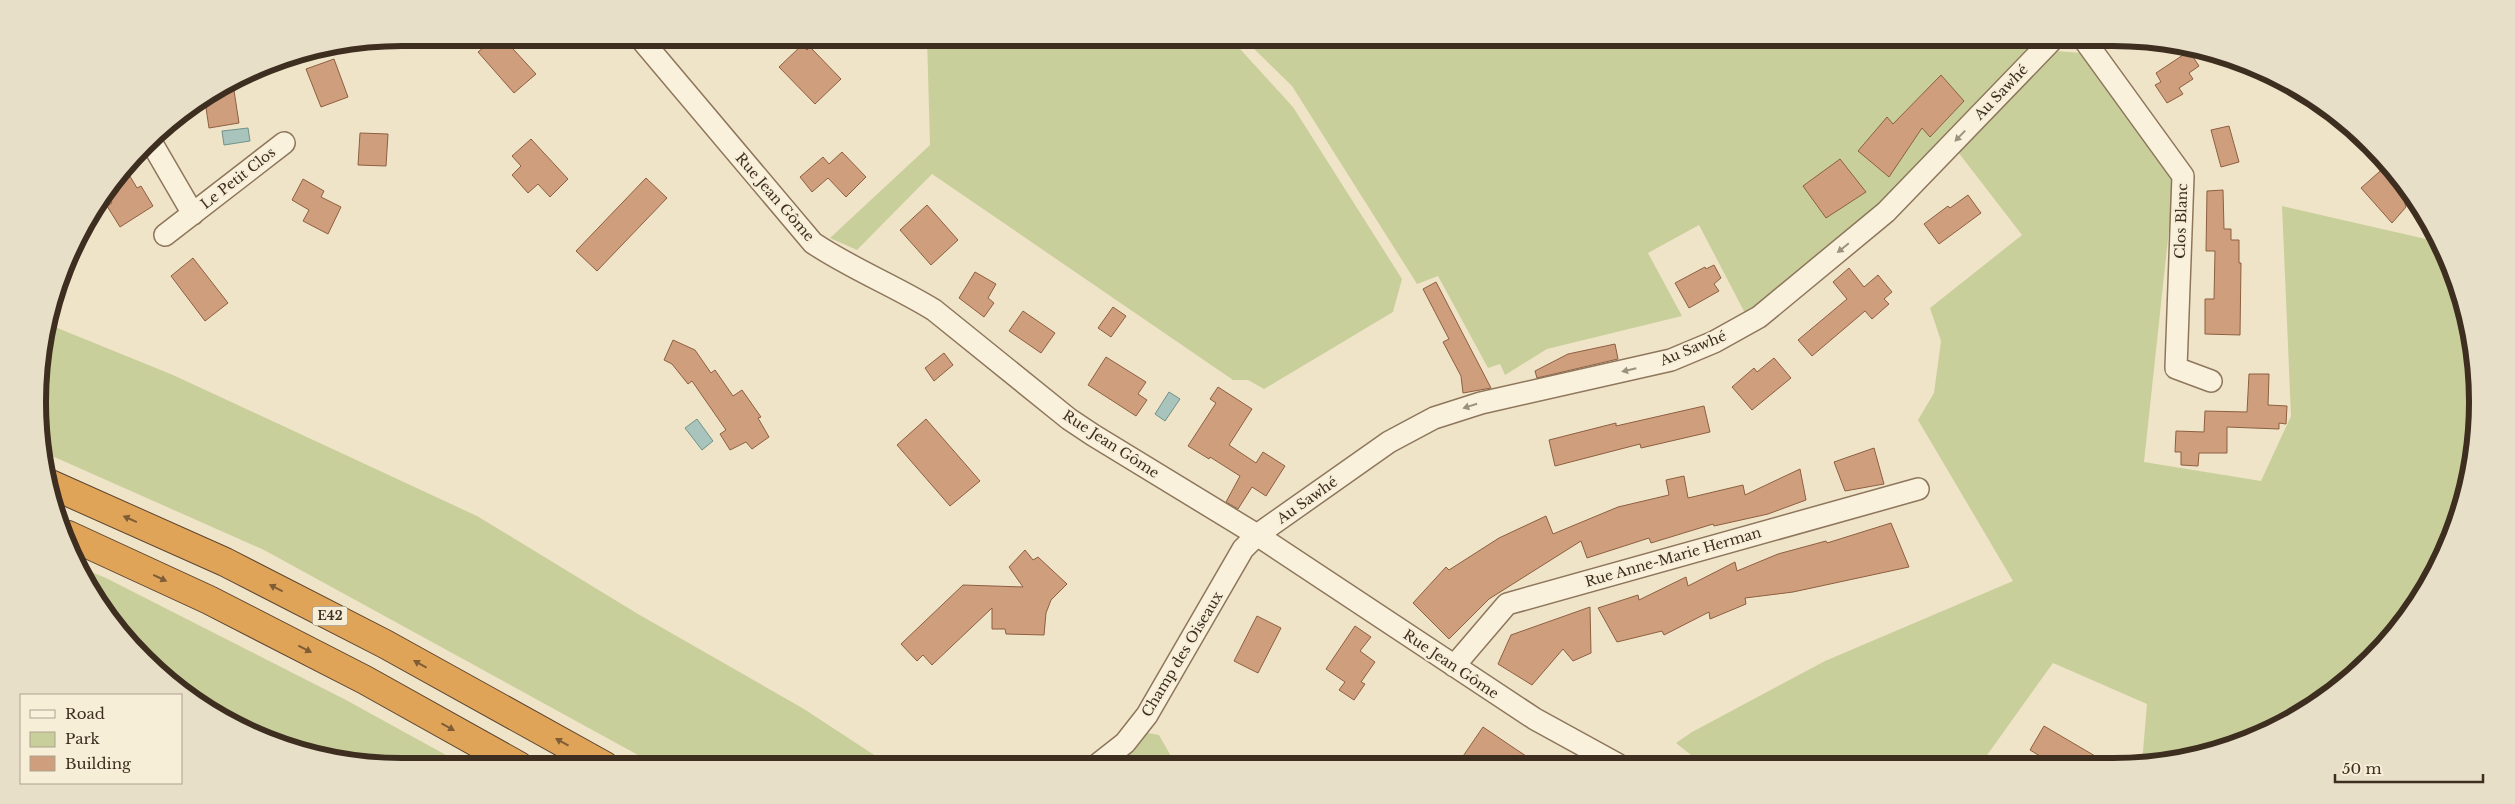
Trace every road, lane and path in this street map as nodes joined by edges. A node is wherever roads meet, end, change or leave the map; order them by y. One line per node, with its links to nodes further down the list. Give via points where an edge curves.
1 (647, 46): 11 (street, Rue Jean Gôme, via 813,243 842,262 934,310 1069,419)
2 (2046, 46): 11 (street, Au Sawhé, one-way to 11, via 1886,212 1759,317 1714,342 1671,360 1480,403 1434,418 1389,442)
3 (2089, 46): 8 (street, Clos Blanc, via 2183,176 2176,368)
4 (284, 143): 6 (street, Le Petit Clos)
5 (154, 147): 6 (street, Le Petit Clos)
6 (193, 214): 7 (street, Le Petit Clos)
7 (165, 235)
8 (2211, 381)
9 (56, 487): 15 (highway, E42, one-way to 9, via 385,644 225,562)
10 (1918, 489): 13 (street, Rue Anne-Marie Herman, via 1507,604)
11 (1257, 535): 13 (street, Rue Jean Gôme); 16 (street, Champ des Oiseaux, via 1243,549 1146,715 1125,742)
12 (73, 537): 14 (highway, one-way to 14, via 226,609 365,680)
13 (1454, 666): 17 (street, Rue Jean Gôme, via 1535,720)
14 (505, 758)
15 (591, 758)
16 (1106, 758)
17 (1606, 758)

